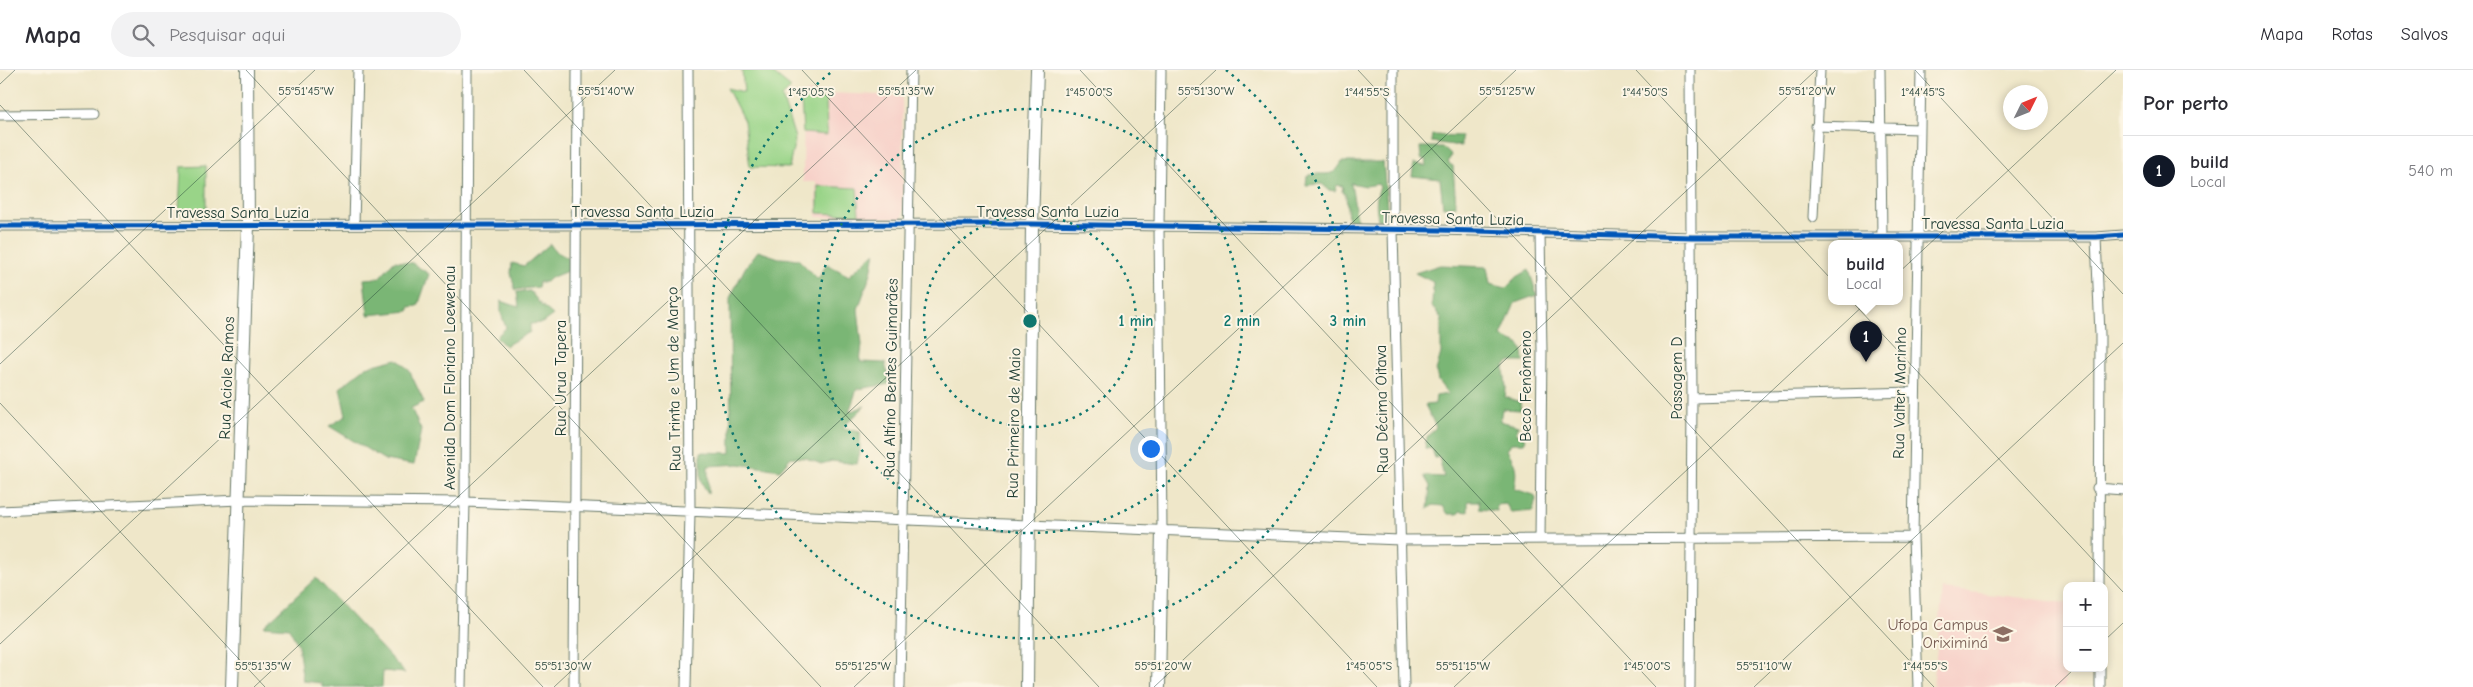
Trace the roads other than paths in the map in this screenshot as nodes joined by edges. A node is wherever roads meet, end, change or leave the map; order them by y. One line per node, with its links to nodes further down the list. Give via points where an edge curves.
1 (247, 70): 22 (street, Rua Aciole Ramos)
2 (358, 70): 23 (street)
3 (467, 70): 27 (street, Avenida Dom Floriano Loewenau)
4 (577, 70): 20 (street, Rua Urua Tapera)
5 (688, 70): 24 (street, Rua Trinta e Um de Março)
6 (911, 70): 25 (street, Rua Altíno Bentes Guimarães)
7 (1037, 70): 21 (street, Rua Primeiro de Maio)
8 (1161, 70): 28 (street)
9 (1393, 70): 29 (street, Rua Décima Oitava)
10 (1690, 70): 32 (street, Passagem D)
11 (1820, 70): 16 (street)
12 (1880, 70): 17 (street)
13 (1921, 70): 18 (street, Rua Valter Marinho)
14 (94, 114): 15 (street)
15 (0, 115)
16 (1816, 126): 17 (street); 19 (street)
17 (1880, 128): 18 (street); 33 (street)
18 (1920, 129): 34 (street, Rua Valter Marinho)
19 (1813, 217)
20 (576, 224): 24 (street, Travessa Santa Luzia); 27 (street, Travessa Santa Luzia); 42 (street, Rua Urua Tapera)
21 (1032, 224): 25 (street, Travessa Santa Luzia); 28 (street, Travessa Santa Luzia); 46 (street, Rua Primeiro de Maio)
22 (248, 225): 23 (street, Travessa Santa Luzia); 26 (street, Travessa Santa Luzia); 40 (street, Rua Aciole Ramos)
23 (354, 225): 27 (street, Travessa Santa Luzia)
24 (687, 225): 25 (street, Travessa Santa Luzia); 44 (street, Rua Trinta e Um de Março)
25 (908, 225): 45 (street, Rua Altíno Bentes Guimarães)
26 (0, 226)
27 (466, 226): 41 (street, Avenida Dom Floriano Loewenau)
28 (1159, 226): 29 (street, Travessa Santa Luzia); 47 (street)
29 (1393, 230): 30 (street, Travessa Santa Luzia); 51 (street, Rua Décima Oitava)
30 (1540, 234): 32 (street, Travessa Santa Luzia); 50 (street, Beco Fenômeno)
31 (2123, 235): 35 (street, Travessa Santa Luzia)
32 (1692, 237): 33 (street, Travessa Santa Luzia); 37 (street, Passagem D)
33 (1882, 237): 34 (street, Travessa Santa Luzia)
34 (1918, 237): 35 (street, Travessa Santa Luzia); 36 (street, Rua Valter Marinho)
35 (2096, 237): 38 (street, via 2100,335)
36 (1914, 392): 37 (street); 48 (street, Rua Valter Marinho)
37 (1692, 398): 49 (street, Passagem D)
38 (2097, 488): 39 (street); 52 (street)
39 (2123, 490)
40 (239, 500): 41 (street); 43 (street); 54 (street, Rua Aciole Ramos)
41 (465, 502): 42 (street); 55 (street, Avenida Dom Floriano Loewenau)
42 (576, 506): 44 (street); 56 (street, Rua Urua Tapera)
43 (0, 512)
44 (690, 512): 45 (street); 57 (street, Rua Trinta e Um de Março)
45 (904, 520): 46 (street); 58 (street, Rua Altíno Bentes Guimarães)
46 (1029, 524): 47 (street); 59 (street, Rua Primeiro de Maio)
47 (1162, 530): 51 (street); 60 (street)
48 (1913, 537): 49 (street); 63 (street, Rua Valter Marinho)
49 (1690, 538): 50 (street); 62 (street, Passagem D)
50 (1540, 539): 51 (street)
51 (1400, 540): 61 (street, Rua Décima Oitava)
52 (2099, 582)
53 (2100, 672): 64 (street)
54 (232, 687)
55 (462, 687)
56 (574, 687)
57 (686, 687)
58 (900, 687)
59 (1027, 687)
60 (1159, 687)
61 (1404, 687)
62 (1690, 687)
63 (1918, 687)
64 (2100, 687)

